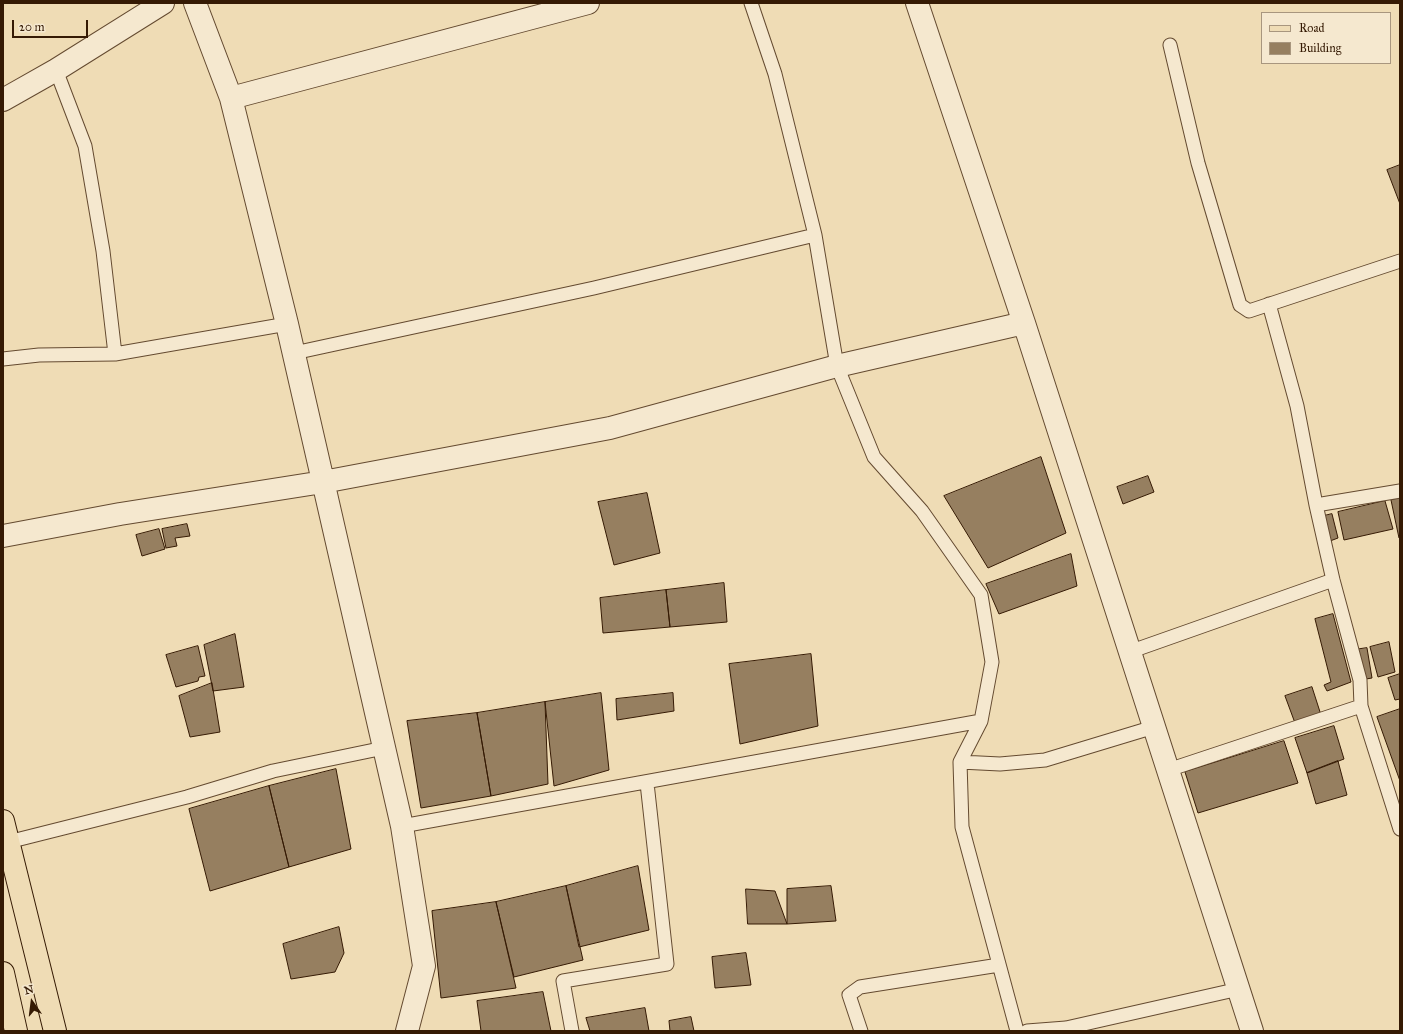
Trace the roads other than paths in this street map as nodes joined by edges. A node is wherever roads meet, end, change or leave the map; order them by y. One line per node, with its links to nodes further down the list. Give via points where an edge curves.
1 (162, 3): 7 (street)
2 (195, 3): 8 (street)
3 (588, 3): 8 (street)
4 (751, 3): 10 (lane, via 775,74)
5 (917, 3): 13 (street)
6 (1170, 45): 12 (lane, via 1198,163 1240,305 1249,311)
7 (56, 70): 9 (street); 16 (lane, via 85,146 103,251)
8 (231, 98): 14 (street)
9 (3, 100)
10 (815, 235): 15 (lane, via 594,288); 18 (lane)
11 (1400, 261): 12 (lane)
12 (1269, 304): 21 (lane, via 1297,406)
13 (1024, 323): 18 (street); 24 (street)
14 (287, 324): 15 (street); 16 (lane)
15 (294, 353): 19 (street)
16 (115, 354): 17 (lane, via 39,355)
17 (3, 359)
18 (838, 366): 19 (street, via 610,428); 26 (lane, via 874,457 922,511 982,595 992,662)
19 (323, 482): 22 (street, via 120,514); 28 (street)
20 (1400, 491): 21 (lane)
21 (1316, 505): 23 (lane)
22 (3, 536)
23 (1333, 580): 24 (lane); 25 (lane, via 1360,680)
24 (1129, 652): 27 (street)
25 (1361, 706): 30 (lane); 34 (lane)
26 (982, 721): 29 (lane); 31 (lane)
27 (1154, 727): 29 (lane, via 1045,760 1000,764); 30 (street)
28 (384, 748): 33 (street); 35 (lane, via 273,771 187,797)
29 (960, 762): 36 (lane, via 962,827)
30 (1168, 770): 38 (street)
31 (647, 783): 33 (lane); 42 (lane, via 667,964 563,981)
32 (3, 821): 35 (main road)
33 (402, 826): 41 (street, via 424,966)
34 (1400, 829)
35 (8, 842): 40 (main road)
36 (999, 965): 43 (lane, via 860,987 849,995); 44 (lane)
37 (3, 973): 39 (main road)
38 (1239, 989): 45 (lane, via 1066,1028); 46 (street)
39 (13, 1030)
40 (55, 1031)
41 (407, 1031)
42 (572, 1031)
43 (861, 1031)
44 (1017, 1031)
45 (1026, 1031)
46 (1252, 1031)

